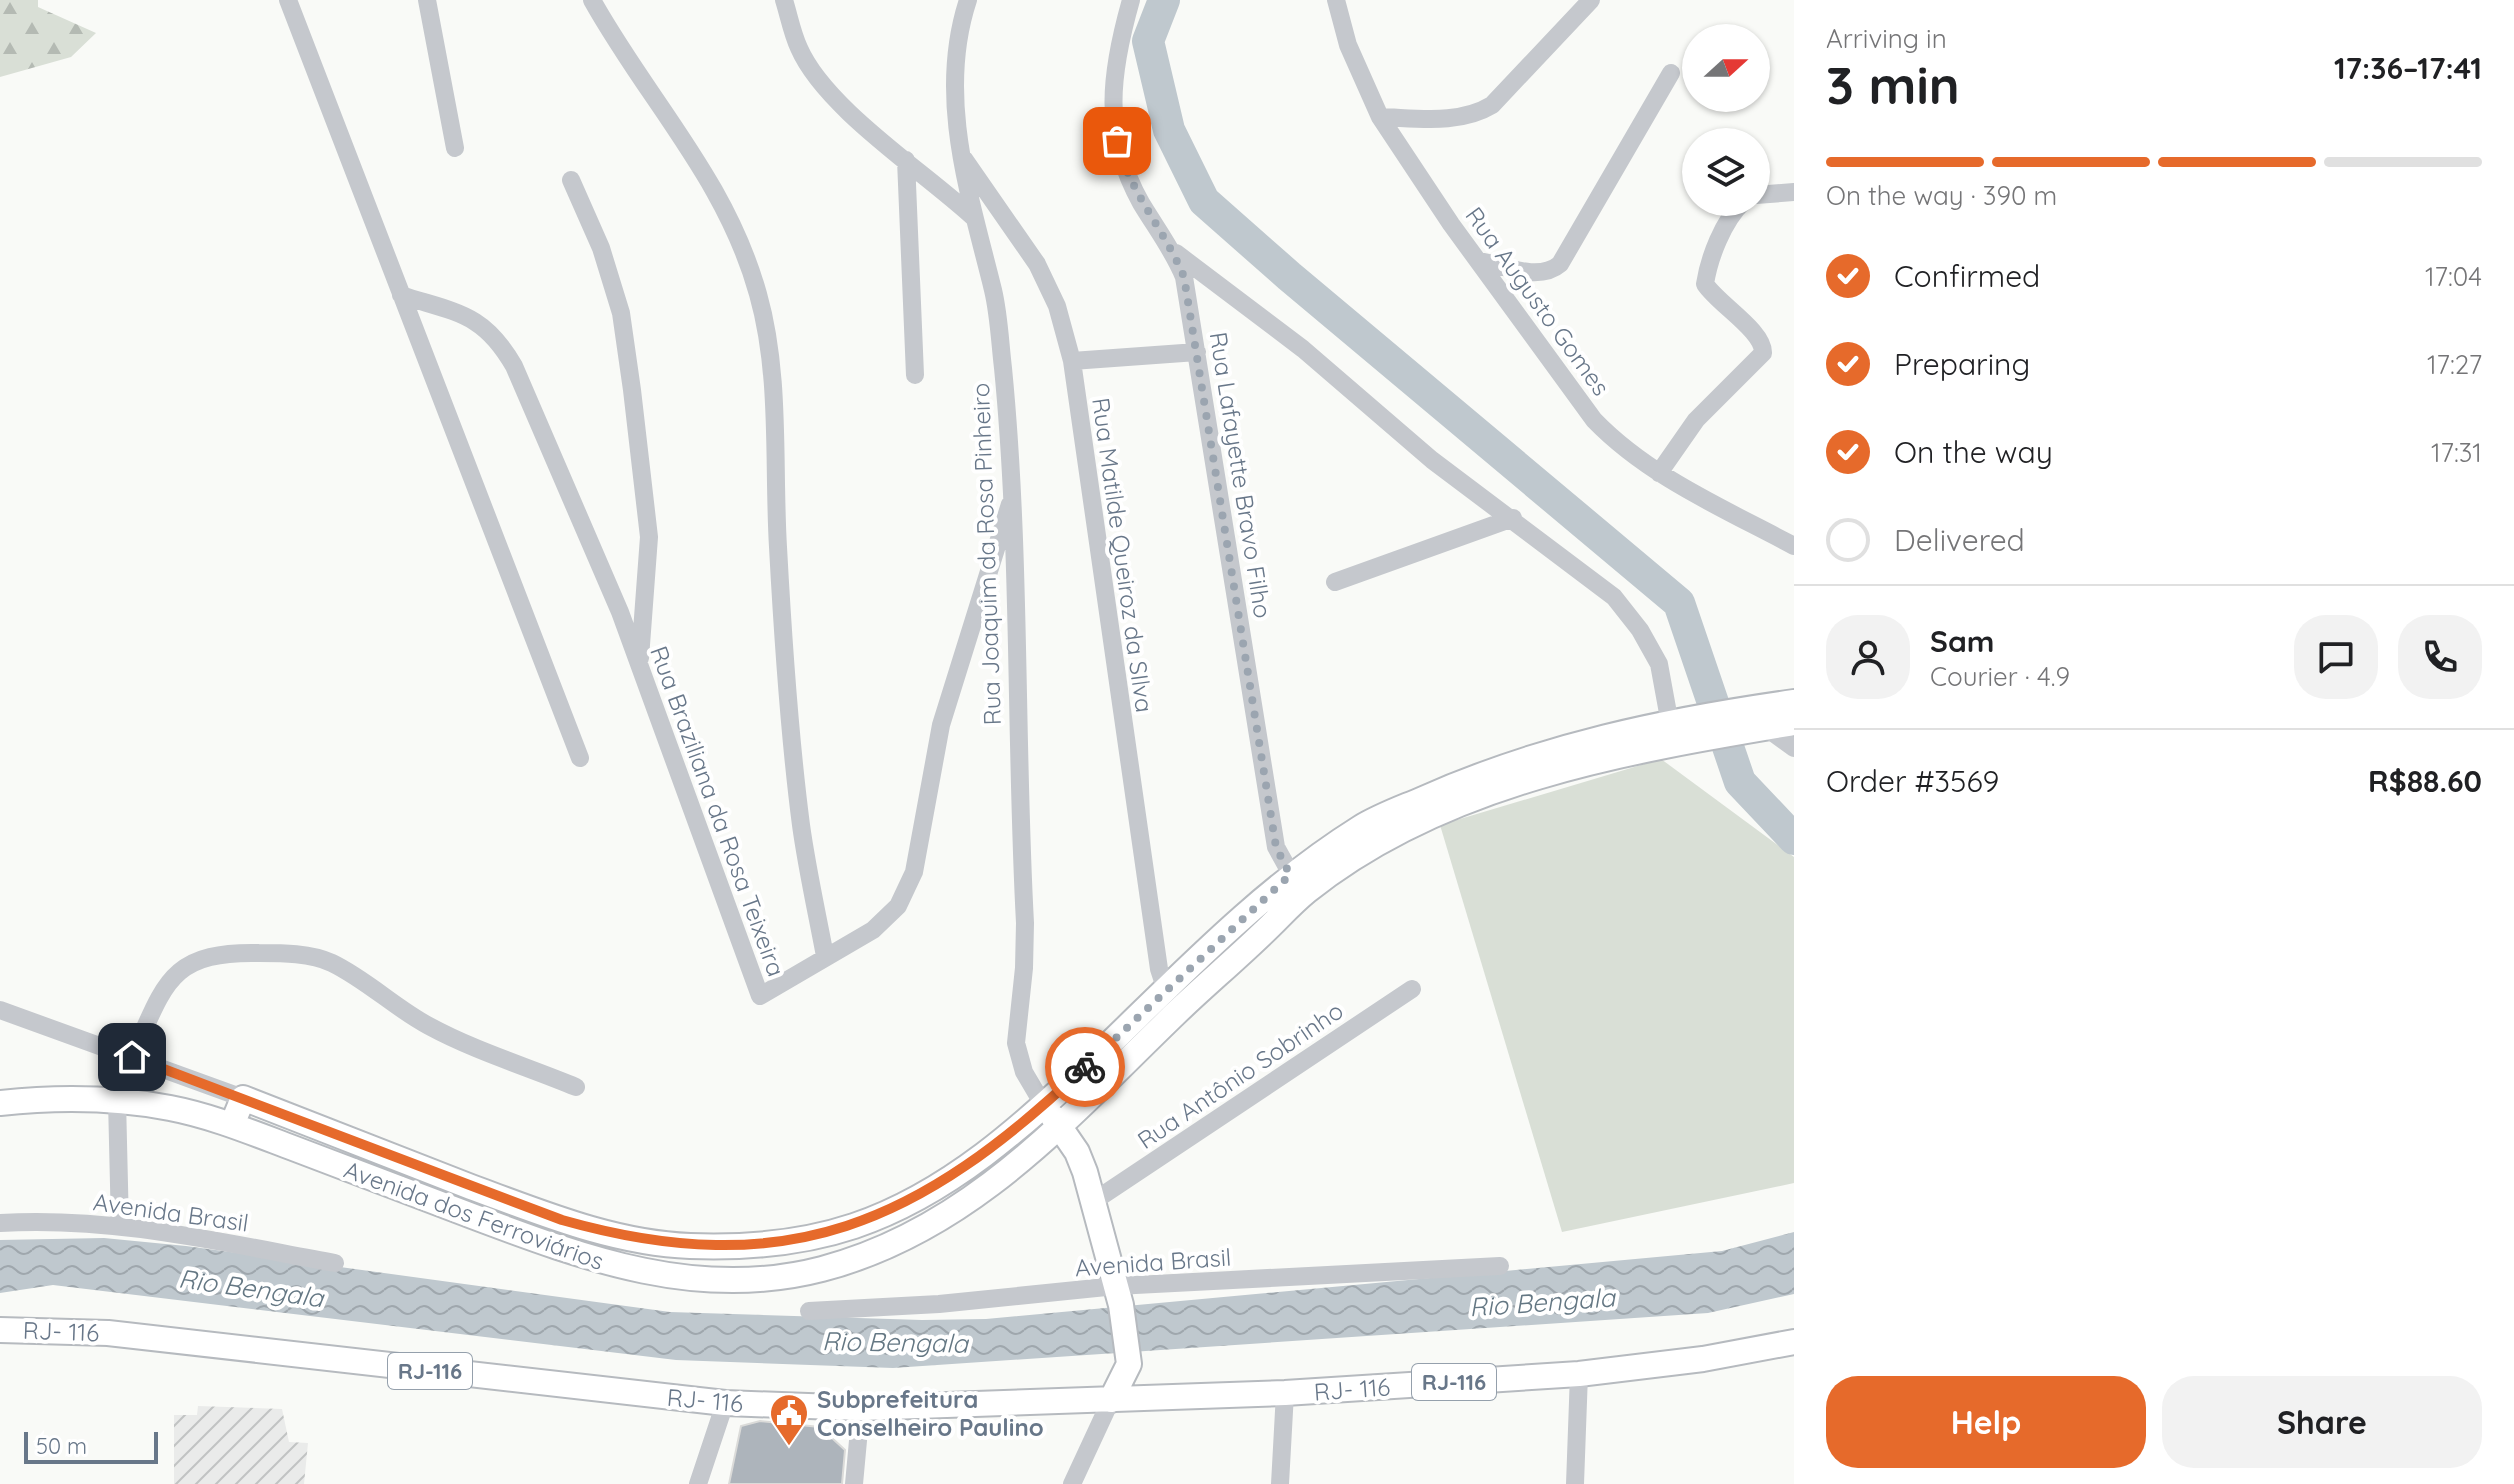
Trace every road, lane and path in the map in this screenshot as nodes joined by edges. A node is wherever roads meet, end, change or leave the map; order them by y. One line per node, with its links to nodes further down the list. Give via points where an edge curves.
1 (288, 0): 21 (street)
2 (427, 0): 11 (street)
3 (592, 0): 39 (street, via 658,106 698,157 730,215 759,294 770,357 782,618 800,812)
4 (784, 0): 13 (street, via 800,50 824,85)
5 (968, 0): 12 (street, Rua Joaquim da Rosa Pinheiro, via 954,79)
6 (1131, 0): 19 (street, Rua Lafayette Bravo Filho, via 1114,83 1112,122 1121,161 1141,203)
7 (1336, 0): 10 (street, Rua Augusto Gomes, via 1348,45)
8 (1591, 0): 10 (street, via 1478,114)
9 (1671, 73): 20 (street, via 1560,264 1538,273)
10 (1380, 117): 20 (street, Rua Augusto Gomes)
11 (455, 148)
12 (960, 153): 18 (street, Rua Joaquim da Rosa Pinheiro); 23 (street, Rua Matilde Queiroz da SIlva, via 1037,264 1057,306)
13 (906, 160): 18 (street); 24 (street)
14 (571, 180): 30 (street, via 601,248 621,313 632,390 649,537)
15 (1794, 192): 16 (street)
16 (1770, 194)
17 (1732, 216): 25 (street, via 1705,284 1760,338 1763,353 1696,420)
18 (973, 217): 26 (street, Rua Joaquim da Rosa Pinheiro, via 994,294)
19 (1174, 252): 22 (street, Rua Lafayette Bravo Filho, via 1184,277); 27 (street, via 1303,349 1432,460)
20 (1480, 261): 25 (street, Rua Augusto Gomes, via 1594,420 1620,447)
21 (401, 295): 30 (street, Rua Braziliana da Rosa Teixeira, via 473,319 497,336); 37 (street)
22 (1197, 352): 23 (street); 38 (street, Rua Lafayette Bravo Filho, via 1276,847)
23 (1072, 361): 41 (street, Rua Matilde Queiroz da SIlva)
24 (915, 375)
25 (1659, 473): 28 (street, Rua Augusto Gomes)
26 (1010, 504): 39 (street, Rua Braziliana da Rosa Teixeira, via 941,725 914,872 898,906); 49 (street, Rua Joaquim da Rosa Pinheiro, via 1025,923 1016,1043 1024,1072)
27 (1513, 518): 29 (street); 35 (street, via 1614,597 1659,664)
28 (1794, 546)
29 (1335, 582)
30 (639, 664): 39 (street, Rua Braziliana da Rosa Teixeira, via 760,996)
31 (1794, 702): 32 (main road)
32 (1735, 718): 34 (main road); 35 (main road)
33 (1794, 723): 34 (main road)
34 (1764, 728): 36 (street)
35 (1683, 730): 38 (main road, via 1555,748 1451,786 1365,825)
36 (1794, 748)
37 (580, 758)
38 (1297, 884): 41 (main road); 43 (main road, Avenida dos Ferroviários)
39 (825, 956)
40 (1412, 989): 52 (street, Rua Antônio Sobrinho)
41 (1165, 991): 43 (street, Rua Matilde Queiroz da SIlva); 49 (main road)
42 (0, 1010): 44 (street)
43 (1174, 1015): 51 (main road, Avenida dos Ferroviários)
44 (132, 1057): 45 (street, via 164,987 181,968 226,954 287,954 329,962 432,1028); 46 (street)
45 (576, 1087)
46 (243, 1098): 49 (main road, via 562,1220 620,1237 686,1246 741,1246 855,1226 950,1178); 50 (main road)
47 (117, 1100): 48 (main road, Avenida dos Ferroviários); 50 (main road, Avenida dos Ferroviários, via 173,1108); 54 (street)
48 (0, 1103)
49 (1044, 1106): 51 (main road)
50 (232, 1125): 51 (main road, Avenida dos Ferroviários, via 619,1267 668,1278 725,1281 819,1270 908,1239 986,1189)
51 (1061, 1127): 52 (main road, via 1077,1152)
52 (1094, 1201): 57 (main road)
53 (0, 1223): 54 (street, Avenida Brasil, via 52,1220)
54 (120, 1227): 55 (street, Avenida Brasil)
55 (335, 1263)
56 (1500, 1266): 57 (street, Avenida Brasil)
57 (1118, 1296): 58 (street, Avenida Brasil); 63 (main road, via 1129,1364)
58 (809, 1311)
59 (0, 1330): 64 (main road, RJ- 116 / RJ-116, via 108,1333)
60 (1793, 1349): 61 (main road, RJ- 116 / RJ-116)
61 (1579, 1374): 62 (main road, RJ- 116 / RJ-116); 70 (street)
62 (1285, 1393): 63 (main road, RJ- 116 / RJ-116); 69 (street)
63 (1111, 1400): 65 (main road, RJ- 116 / RJ-116); 68 (street)
64 (725, 1403): 65 (main road, RJ- 116 / RJ-116); 66 (street)
65 (861, 1408): 67 (street)
66 (698, 1484)
67 (854, 1484)
68 (1072, 1484)
69 (1280, 1484)
70 (1575, 1484)

